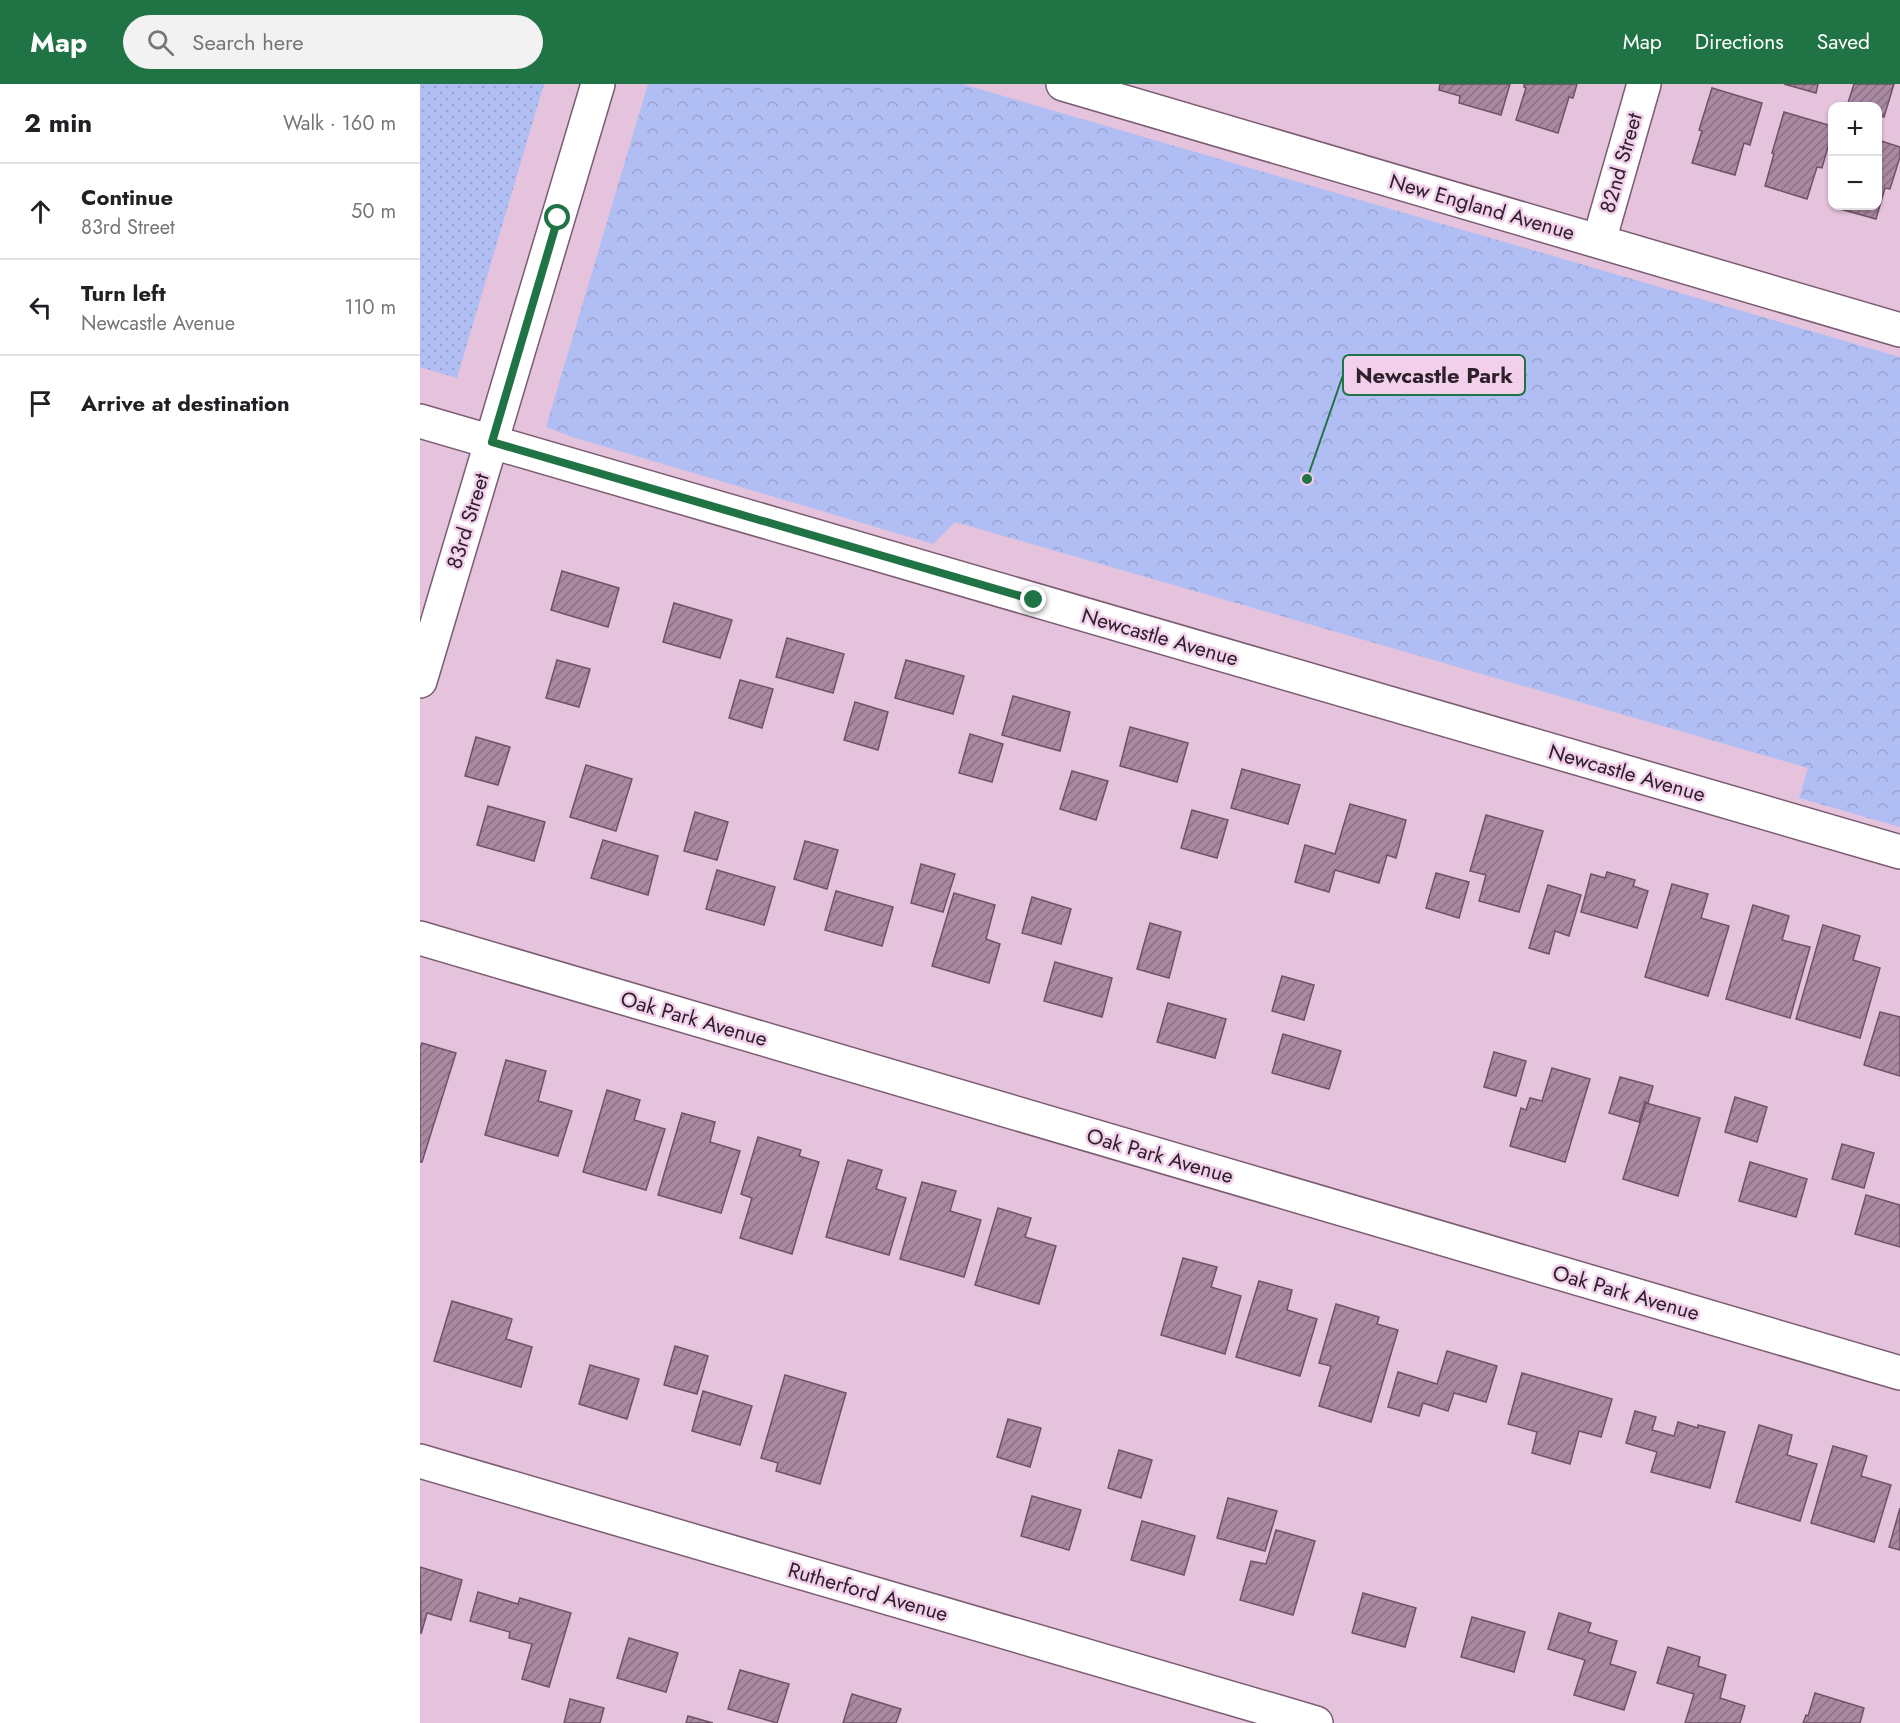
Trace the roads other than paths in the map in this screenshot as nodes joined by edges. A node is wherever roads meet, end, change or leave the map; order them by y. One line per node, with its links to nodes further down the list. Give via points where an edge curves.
1 (598, 84): 7 (street, 83rd Street)
2 (1063, 84): 4 (street, New England Avenue)
3 (1644, 84): 4 (street, 82nd Street)
4 (1599, 241): 5 (street, New England Avenue)
5 (1900, 330)
6 (420, 421): 7 (street, Newcastle Avenue)
7 (492, 442): 8 (street, 83rd Street); 9 (street, Newcastle Avenue)
8 (420, 681)
9 (1900, 852)
10 (420, 938): 11 (street, Oak Park Avenue)
11 (1900, 1373)
12 (420, 1461): 13 (street, Rutherford Avenue)
13 (1316, 1723)

